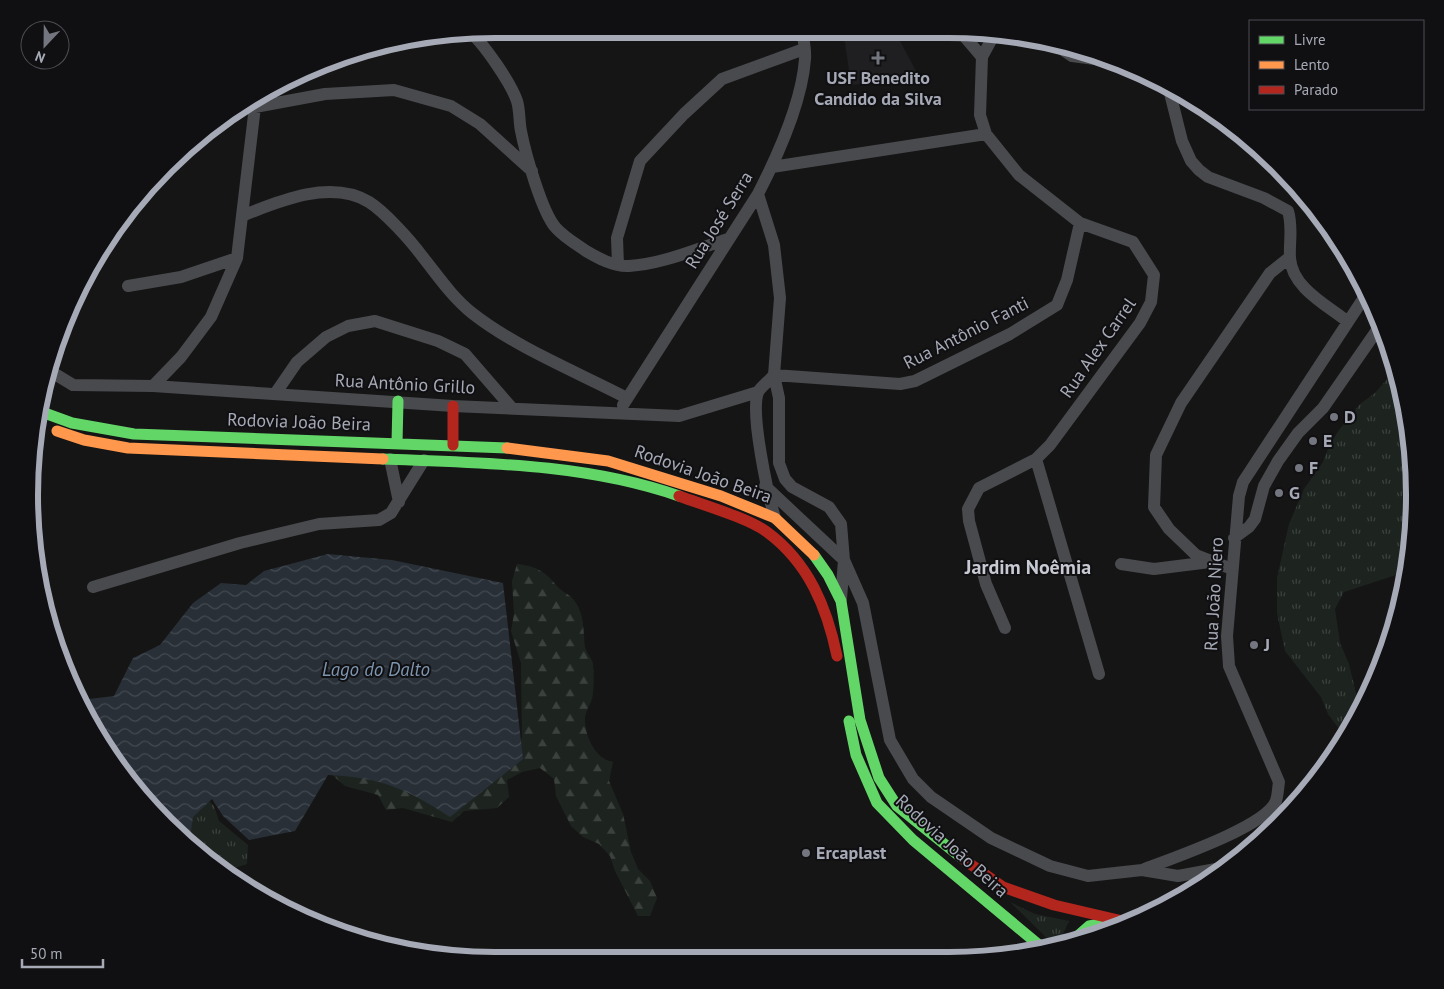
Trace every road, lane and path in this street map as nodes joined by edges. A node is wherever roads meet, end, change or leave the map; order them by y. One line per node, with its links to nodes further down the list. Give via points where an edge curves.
1 (478, 38): 14 (street, via 517,100 521,133)
2 (803, 38): 5 (street, Rua José Serra)
3 (966, 38): 7 (street)
4 (992, 39): 7 (street, Rua Alex Carrel)
5 (804, 49): 13 (street, Rua José Serra, via 806,59 793,112); 21 (street, via 722,79 640,161 617,238)
6 (1067, 53): 8 (street)
7 (982, 57): 12 (street, Rua Alex Carrel, via 980,107)
8 (1082, 58)
9 (1170, 95): 19 (street, via 1182,141 1199,170 1208,177 1264,198 1288,211 1291,221)
10 (262, 101): 14 (street, via 394,90 451,106 480,124)
11 (256, 106): 16 (street)
12 (986, 134): 13 (street); 17 (street, Rua Alex Carrel, via 1019,175)
13 (772, 167): 15 (street, Rua José Serra)
14 (532, 171): 21 (street, via 556,228 595,256)
15 (758, 194): 18 (street, Rua José Serra); 27 (street, via 774,245 780,298)
16 (242, 216): 20 (street); 31 (street, via 313,194 344,193 369,202 412,243 459,302 491,328)
17 (1080, 223): 27 (street, Rua Antônio Fanti, via 1065,287 1057,305 1010,334 924,377 900,384); 41 (street, Rua Alex Carrel, via 1133,242 1154,275 1151,302 1140,323 1050,445)
18 (728, 239): 21 (street, via 669,258); 31 (street, Rua José Serra)
19 (1290, 257): 24 (street, via 1292,271 1303,287); 48 (street, via 1270,273 1181,403 1156,455 1154,507 1169,529 1196,555)
20 (237, 258): 22 (street, via 181,277); 28 (street, via 211,317 181,357)
21 (618, 265)
22 (128, 286)
23 (1363, 300): 24 (street, Rua João Niero)
24 (1348, 322): 46 (street, Rua João Niero, via 1243,482)
25 (1376, 331): 46 (street, via 1323,408 1309,419 1288,447 1264,486 1255,519)
26 (54, 373): 28 (street, Rua Antônio Grillo, via 73,385)
27 (774, 375): 29 (street); 47 (street, via 779,398 780,463 785,479 792,487 829,507 841,524)
28 (153, 386): 30 (street, Rua Antônio Grillo)
29 (758, 392): 36 (street, Rua Antônio Grillo, via 679,416); 43 (street, via 757,420)
30 (275, 394): 32 (street, Rua Antônio Grillo); 34 (street, via 297,362 326,337 348,326 375,321 438,340 465,354)
31 (627, 398): 36 (street, Rua José Serra)
32 (398, 401): 33 (street, Rua Antônio Grillo); 38 (main road)
33 (453, 406): 34 (street, Rua Antônio Grillo); 39 (main road)
34 (511, 407): 36 (street, Rua Antônio Grillo)
35 (45, 413): 38 (main road, Rodovia João Beira, via 72,423 134,434)
36 (617, 413)
37 (43, 425): 40 (main road, Rodovia João Beira, via 84,440 128,448)
38 (397, 443): 39 (main road, Rodovia João Beira)
39 (453, 445): 45 (main road, Rodovia João Beira, via 608,461 721,496)
40 (390, 459): 42 (main road, Rodovia João Beira); 44 (street)
41 (1036, 459): 53 (street, Rua Alex Carrel, via 979,488 968,509 986,584); 55 (street)
42 (424, 460): 44 (street); 54 (main road, Rodovia João Beira, via 509,464 590,473 676,495 767,532 796,561 818,592 830,622)
43 (765, 486): 45 (street); 47 (street)
44 (399, 502): 51 (street, via 391,513 378,520 319,524 240,543)
45 (775, 518): 52 (main road, Rodovia João Beira, via 812,552)
46 (1234, 538): 50 (street, Rua João Niero)
47 (844, 560): 52 (street); 57 (street, via 863,603 890,740 913,779 931,797 991,838 1050,866 1088,876)
48 (1213, 562): 49 (street, via 1154,569); 50 (street)
49 (1121, 564)
50 (1232, 569): 57 (street, Rua João Niero, via 1227,636 1229,666 1279,782 1276,802 1260,819)
51 (92, 587)
52 (841, 601): 59 (main road, Rodovia João Beira, via 860,720 878,778 897,806 1003,887 1054,905)
53 (1005, 628)
54 (839, 670)
55 (1099, 674)
56 (843, 689): 62 (main road, Rodovia João Beira, via 856,755 877,803 913,840)
57 (1142, 870): 58 (street, via 1178,876)
58 (1208, 870)
59 (1117, 919)
60 (1110, 922): 61 (main road, via 1095,923)
61 (1077, 933)
62 (1037, 943)

